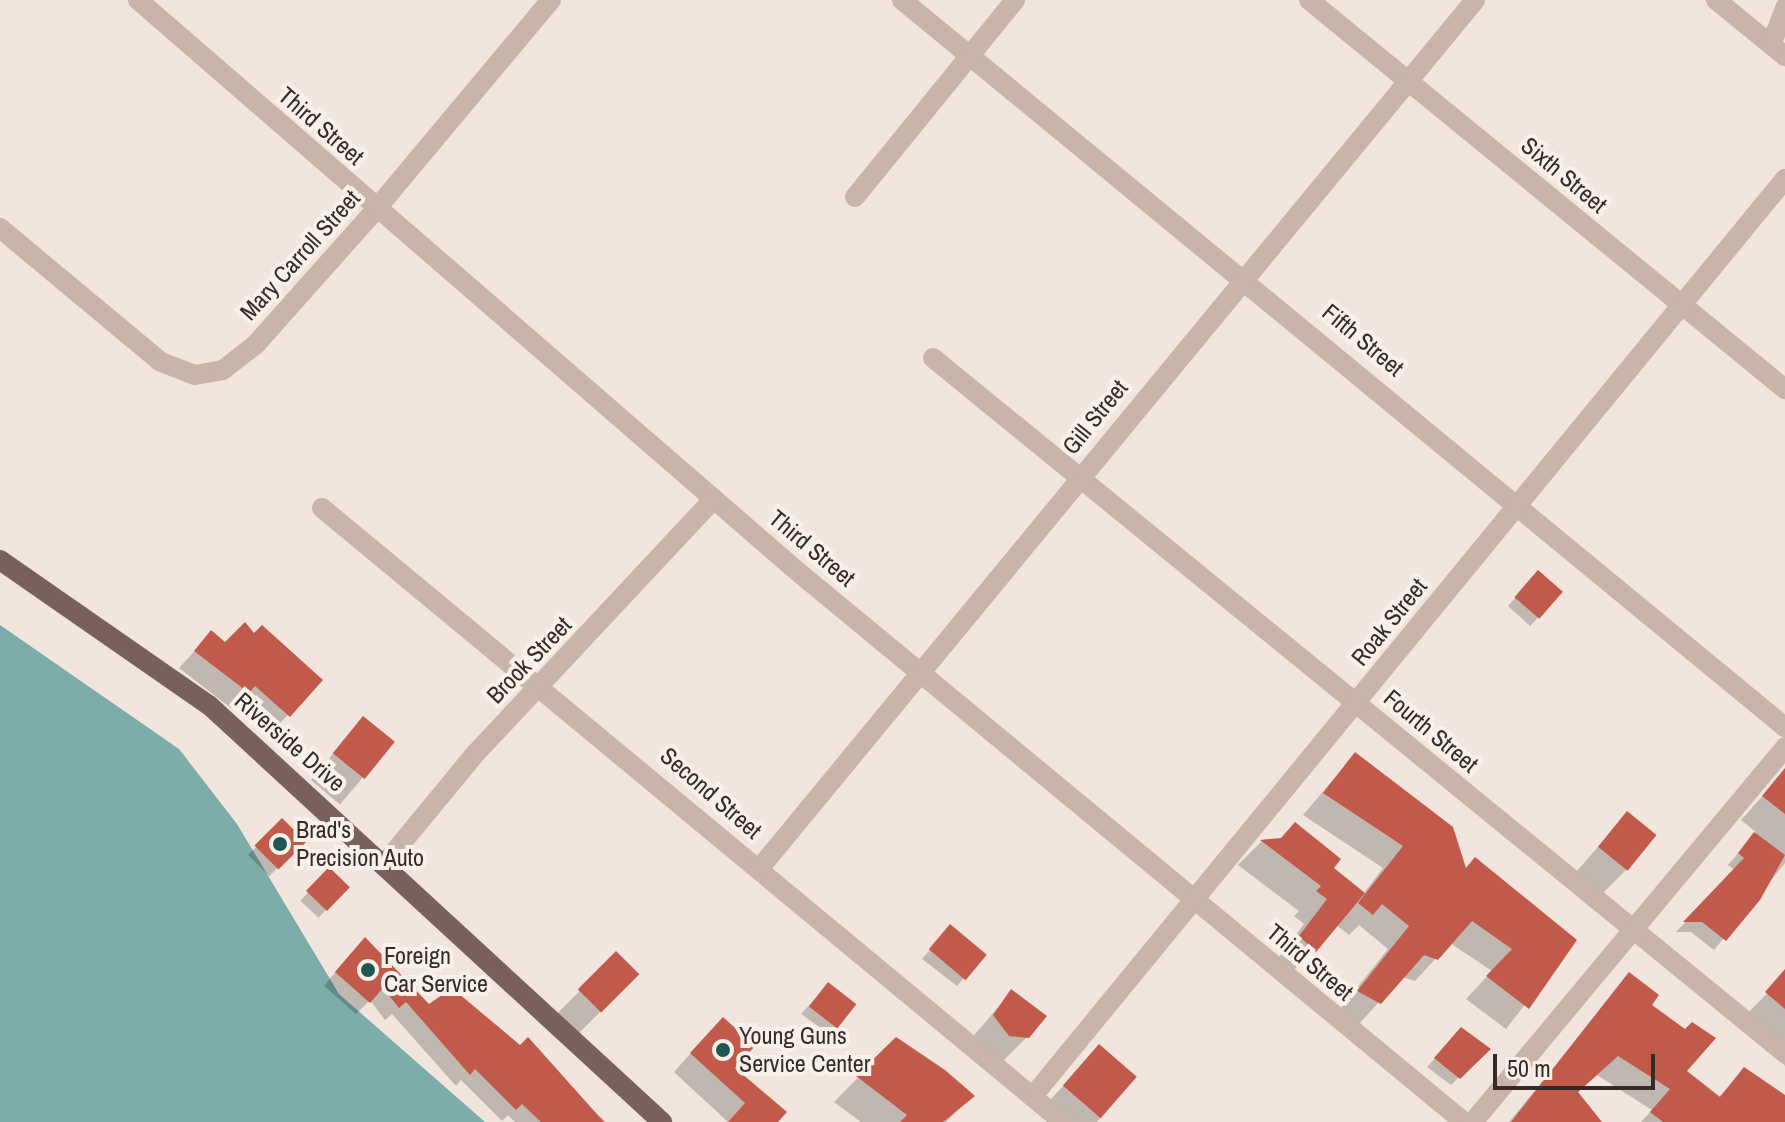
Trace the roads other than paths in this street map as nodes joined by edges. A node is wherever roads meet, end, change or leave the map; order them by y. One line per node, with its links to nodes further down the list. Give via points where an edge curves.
1 (138, 0): 14 (street, Third Street)
2 (551, 0): 14 (street, Mary Carroll Street)
3 (902, 0): 10 (street, Fifth Street)
4 (1015, 0): 10 (street)
5 (1309, 0): 11 (street, Sixth Street)
6 (1475, 0): 11 (street, Gill Street)
7 (1716, 0): 9 (street)
8 (1785, 8): 9 (street)
9 (1778, 50)
10 (969, 56): 13 (street); 16 (street, Fifth Street)
11 (1408, 79): 16 (street, Gill Street); 17 (street, Sixth Street)
12 (1785, 179): 17 (street, Roak Street)
13 (855, 197)
14 (377, 208): 15 (street, Mary Carroll Street, via 256,344 223,370 195,375 161,362); 21 (street, Third Street)
15 (0, 228)
16 (1245, 277): 20 (street, Gill Street); 22 (street, Fifth Street)
17 (1684, 307): 19 (street, Sixth Street); 22 (street, Roak Street)
18 (933, 358): 20 (street, Fourth Street)
19 (1785, 389)
20 (1079, 478): 25 (street, Gill Street); 27 (street, Fourth Street)
21 (714, 499): 25 (street, Third Street); 26 (street, Brook Street)
22 (1518, 504): 27 (street, Roak Street); 28 (street, Fifth Street)
23 (322, 508): 26 (street, Second Street)
24 (0, 560): 30 (main road, Riverside Drive, via 178,681)
25 (921, 672): 31 (street, Gill Street); 32 (street, Third Street)
26 (543, 685): 30 (street, Brook Street); 31 (street, Second Street)
27 (1357, 703): 32 (street, Roak Street); 33 (street, Fourth Street)
28 (1785, 727)
29 (1785, 747): 33 (street)
30 (386, 862): 36 (main road, Riverside Drive)
31 (759, 869): 35 (street, Second Street)
32 (1191, 894): 35 (street, Roak Street); 38 (street, Third Street)
33 (1632, 928): 34 (street, Fourth Street); 39 (street)
34 (1785, 1053)
35 (1033, 1096): 37 (street, Second Street)
36 (662, 1122)
37 (1063, 1122)
38 (1464, 1122)
39 (1473, 1122)

